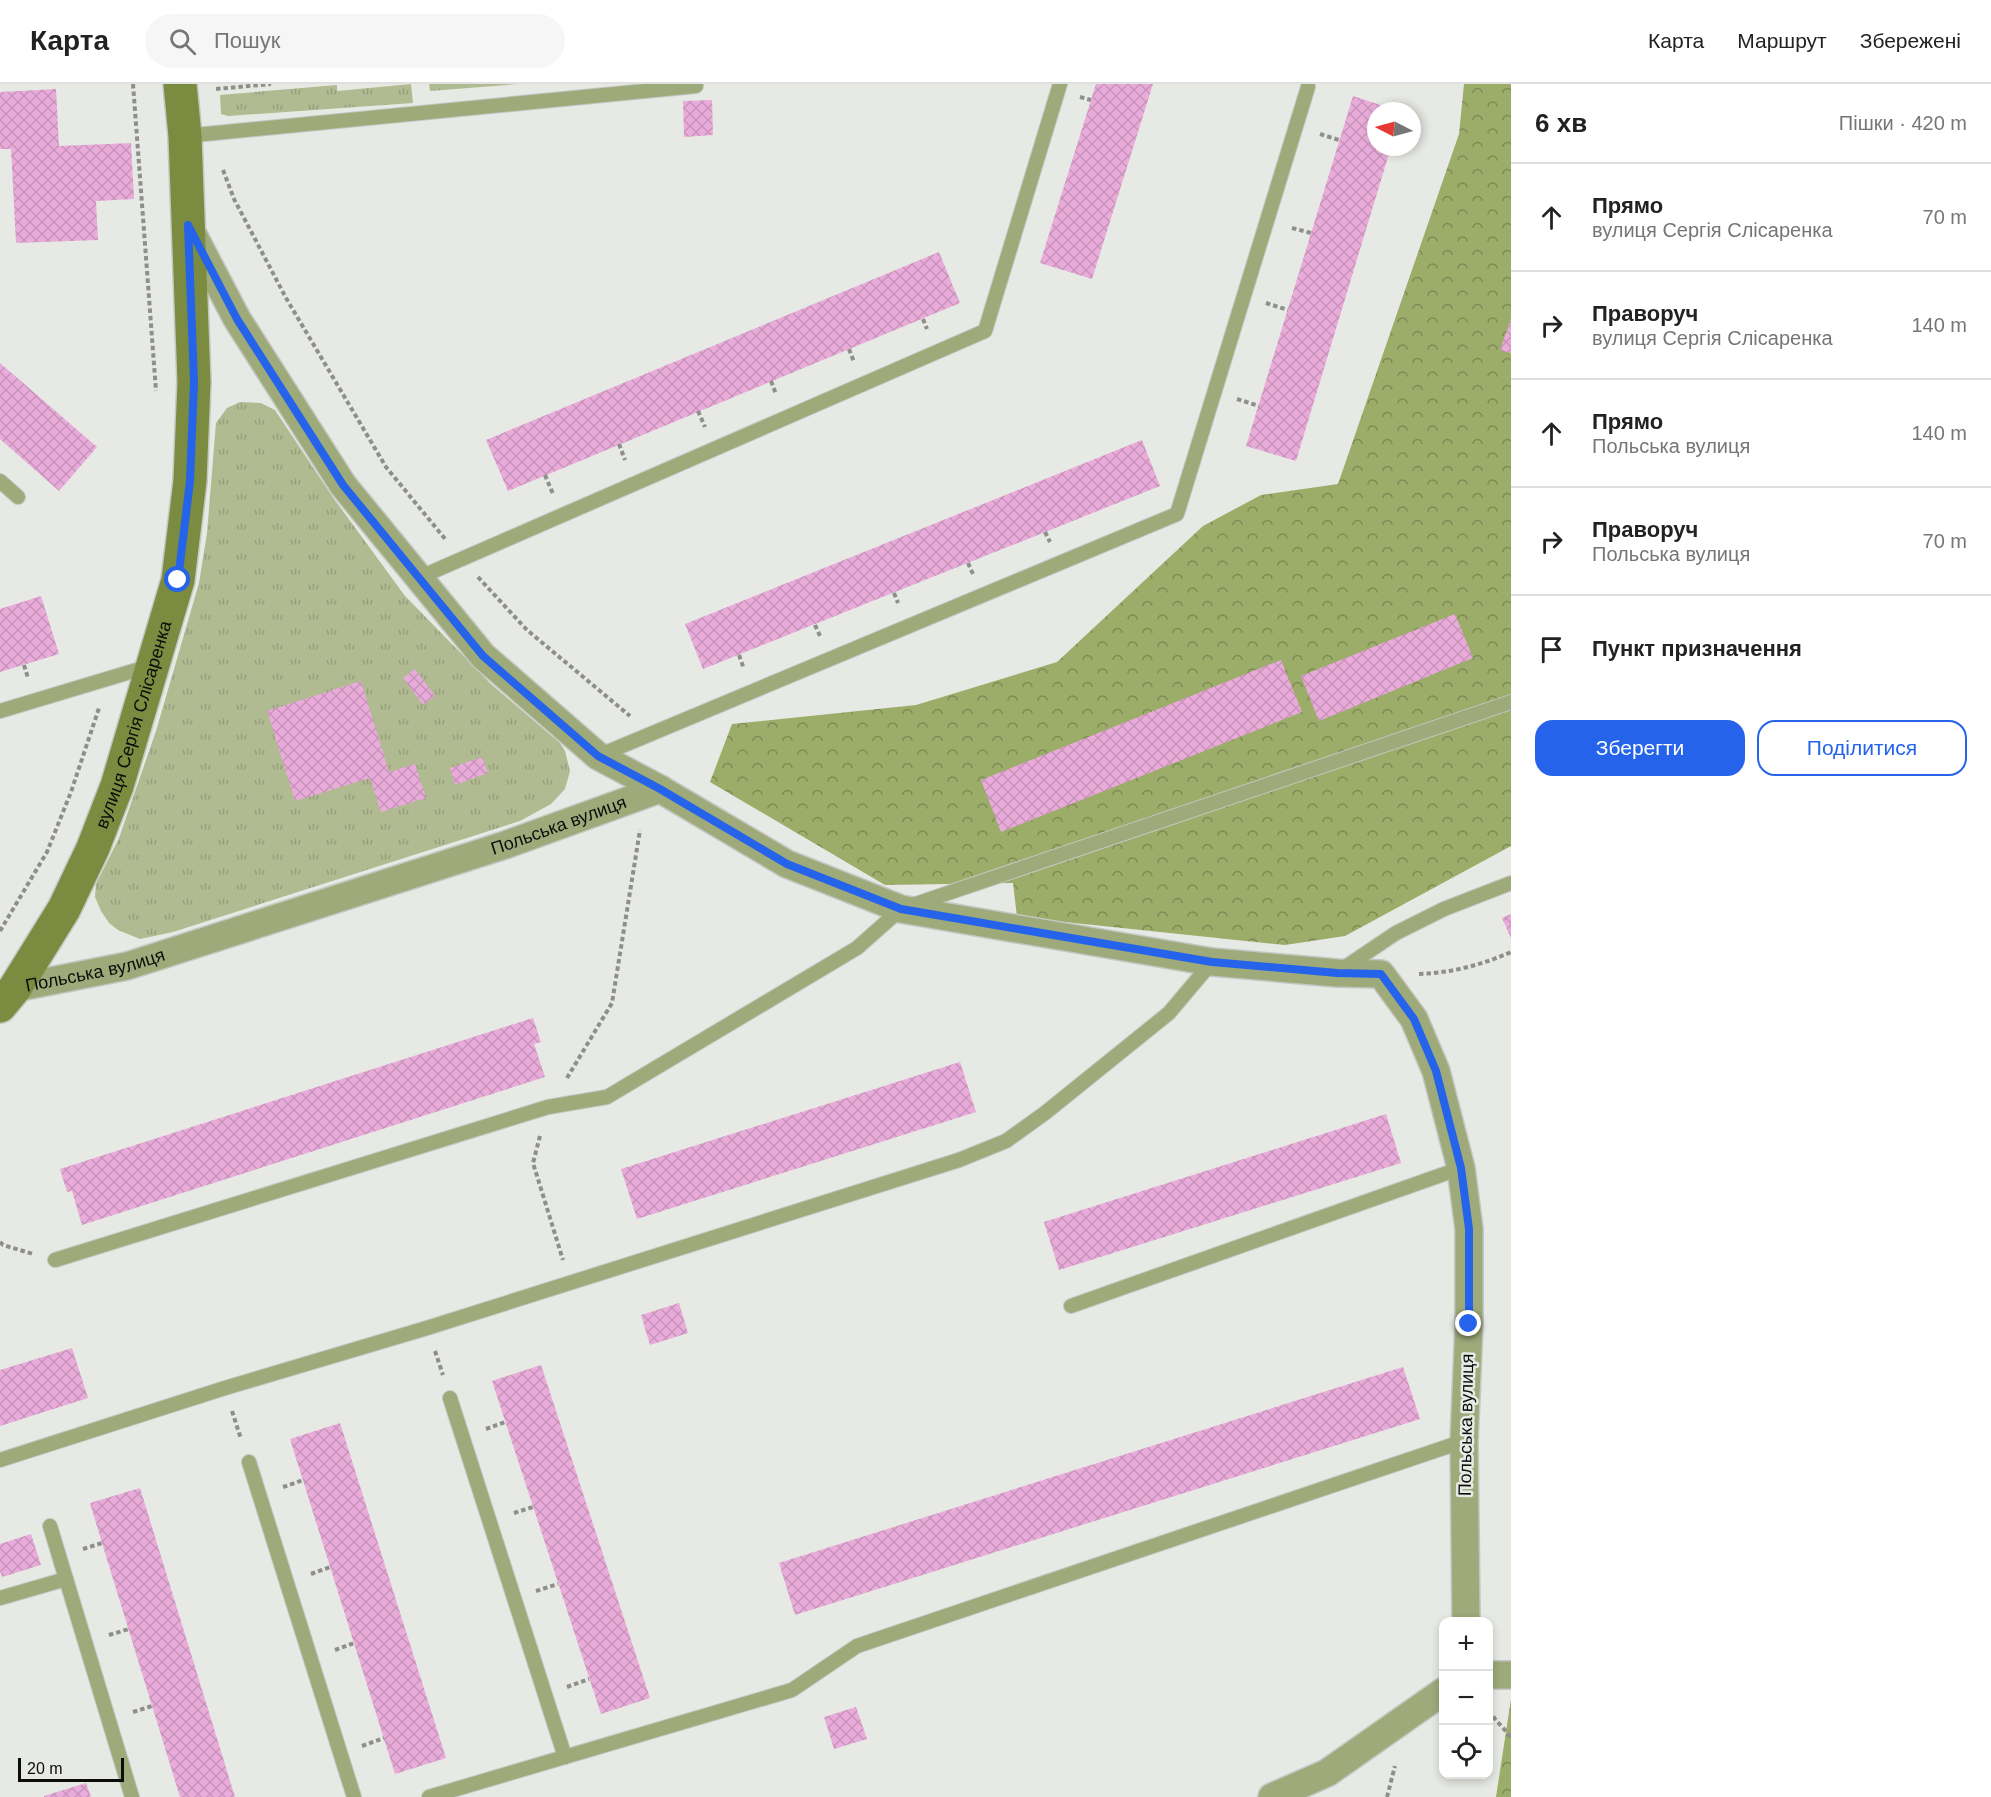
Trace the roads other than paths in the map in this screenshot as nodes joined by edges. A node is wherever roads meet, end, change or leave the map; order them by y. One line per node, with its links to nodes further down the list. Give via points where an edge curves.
1 (180, 84): 5 (street, вулиця Сергія Слісаренка)
2 (696, 84): 5 (lane)
3 (1060, 84): 9 (lane, via 985,331)
4 (1308, 87): 13 (lane, via 1177,514)
5 (197, 135): 6 (street, вулиця Сергія Слісаренка)
6 (188, 225): 9 (street, вулиця Сергія Слісаренка, via 237,319 343,485); 10 (street, вулиця Сергія Слісаренка, via 194,382 190,481 178,580)
7 (0, 481): 8 (lane)
8 (18, 497)
9 (418, 578): 13 (street, вулиця Сергія Слісаренка, via 483,656)
10 (152, 665): 12 (lane); 19 (street, вулиця Сергія Слісаренка, via 117,786 93,848 64,909)
11 (1511, 702): 16 (lane)
12 (0, 711)
13 (598, 756): 14 (street, вулиця Сергія Слісаренка)
14 (660, 789): 16 (street, via 787,864); 19 (street, Польська вулиця, via 505,845 127,966)
15 (1511, 883): 18 (lane, via 1396,933)
16 (901, 909): 17 (street); 21 (lane, via 857,948 607,1097 548,1107)
17 (1212, 962): 18 (street); 25 (lane, via 1169,1013 1006,1141 959,1160)
18 (1337, 973): 20 (street, Польська вулиця, via 1381,974 1414,1019 1436,1071)
19 (5, 995)
20 (1461, 1168): 22 (lane); 24 (street, Польська вулиця, via 1469,1229)
21 (55, 1260)
22 (1071, 1306)
23 (450, 1398): 34 (lane)
24 (1464, 1441): 30 (street, Польська вулиця); 34 (lane, via 858,1646 792,1690)
25 (0, 1460)
26 (249, 1462): 36 (lane)
27 (50, 1526): 28 (lane)
28 (66, 1579): 29 (lane); 35 (lane)
29 (0, 1598)
30 (1466, 1617)
31 (1493, 1675): 32 (street)
32 (1511, 1675)
33 (1439, 1694): 38 (street, via 1327,1773)
34 (565, 1757): 37 (lane)
35 (132, 1797)
36 (354, 1797)
37 (429, 1797)
38 (1272, 1797)

